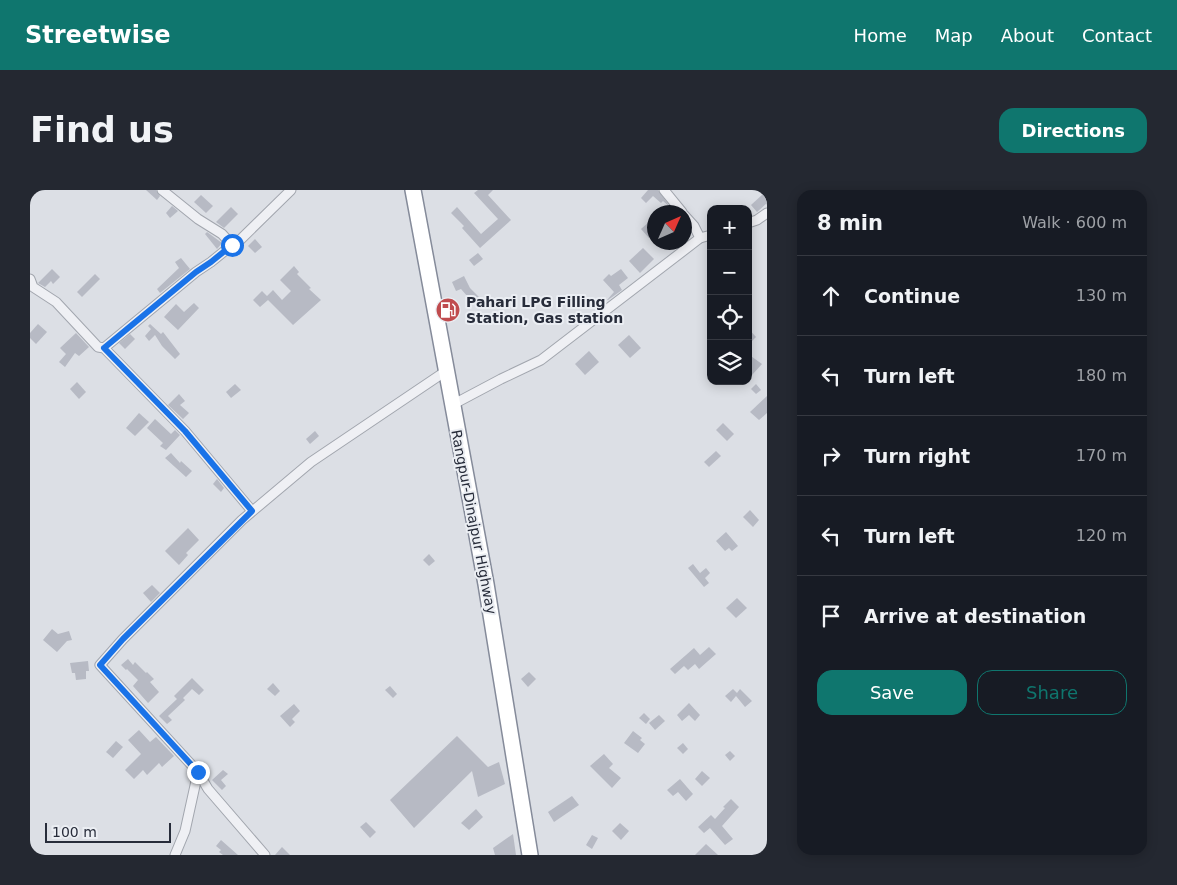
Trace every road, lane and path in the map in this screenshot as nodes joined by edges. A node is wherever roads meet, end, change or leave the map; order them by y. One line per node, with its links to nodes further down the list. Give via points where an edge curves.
1 (162, 190): 11 (street)
2 (291, 190): 11 (street)
3 (413, 190): 14 (highway, Rangpur-Dinajpur Highway)
4 (664, 190): 5 (street)
5 (676, 205)
6 (767, 212): 7 (street)
7 (752, 221)
8 (692, 224): 10 (street)
9 (707, 236): 10 (street)
10 (700, 238): 15 (street, via 541,360)
11 (232, 245): 13 (street)
12 (30, 279): 13 (street, via 33,287 56,302 98,347)
13 (104, 348): 16 (street, via 185,431)
14 (446, 370): 15 (highway, Rangpur-Dinajpur Highway); 16 (street, via 312,462)
15 (452, 405): 20 (highway, Rangpur-Dinajpur Highway, via 486,584)
16 (252, 511): 17 (street, via 100,665)
17 (198, 772): 18 (street, via 185,831); 19 (street, via 208,789)
18 (175, 855)
19 (265, 855)
20 (530, 855)

